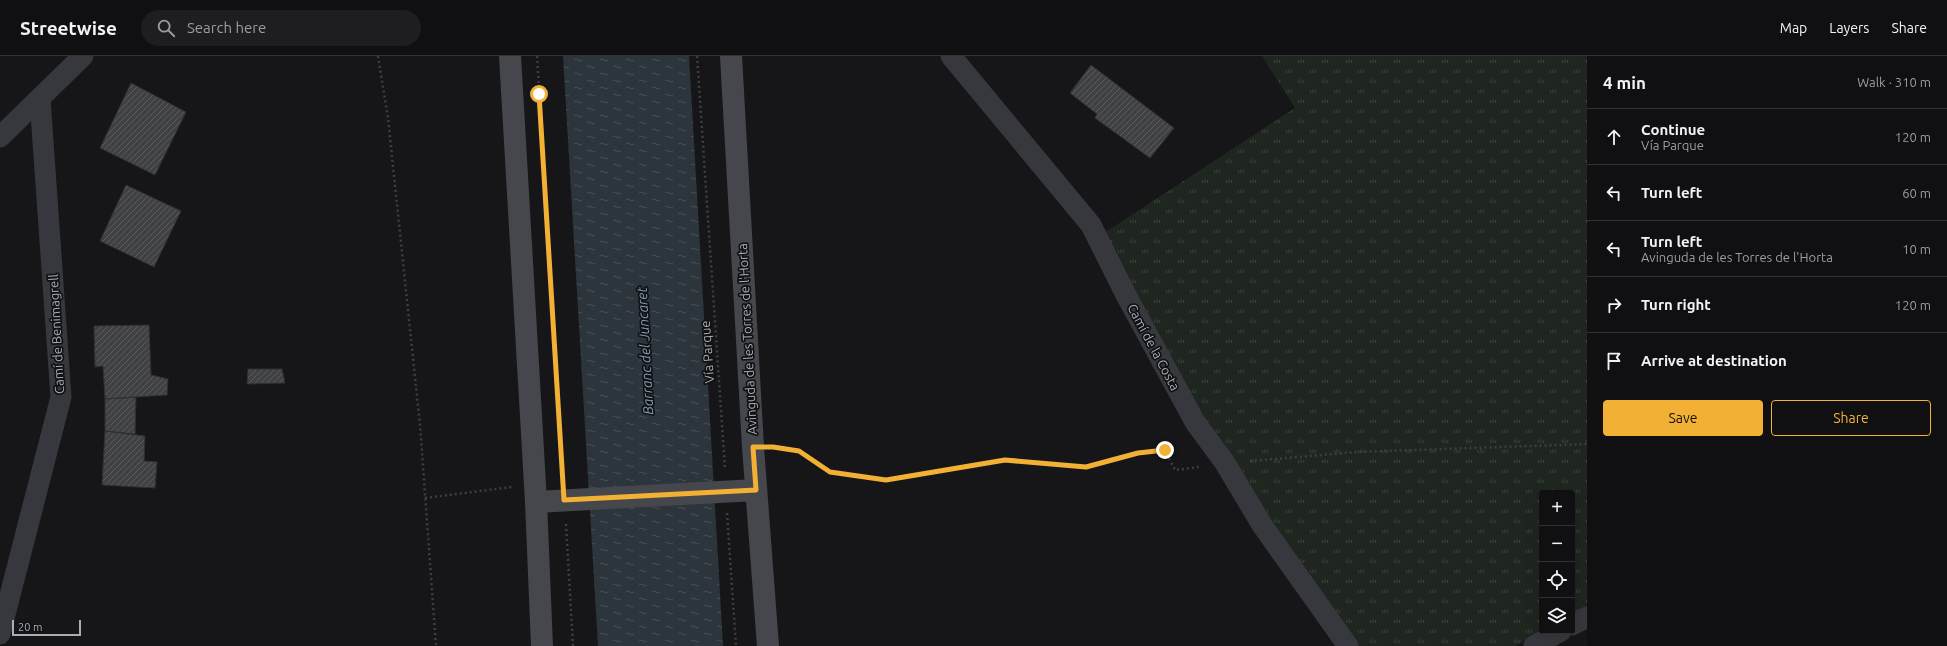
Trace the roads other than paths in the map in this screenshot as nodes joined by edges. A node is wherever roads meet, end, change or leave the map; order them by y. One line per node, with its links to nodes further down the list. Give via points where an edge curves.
1 (83, 56): 5 (street)
2 (510, 56): 8 (main road)
3 (731, 56): 7 (main road, Avinguda de les Torres de l'Horta)
4 (951, 56): 15 (street, Camí de la Costa, via 1091,225 1195,422 1225,463 1262,525)
5 (40, 100): 6 (street); 11 (street, Camí de Benimagrell, via 61,396)
6 (0, 137)
7 (756, 490): 8 (main road, via 564,500); 14 (main road, Avinguda de les Torres de l'Horta)
8 (535, 493): 13 (main road)
9 (1587, 617): 10 (street)
10 (1575, 623)
11 (0, 634)
12 (1556, 634): 16 (street)
13 (542, 646)
14 (768, 646)
15 (1348, 646)
16 (1534, 646)

